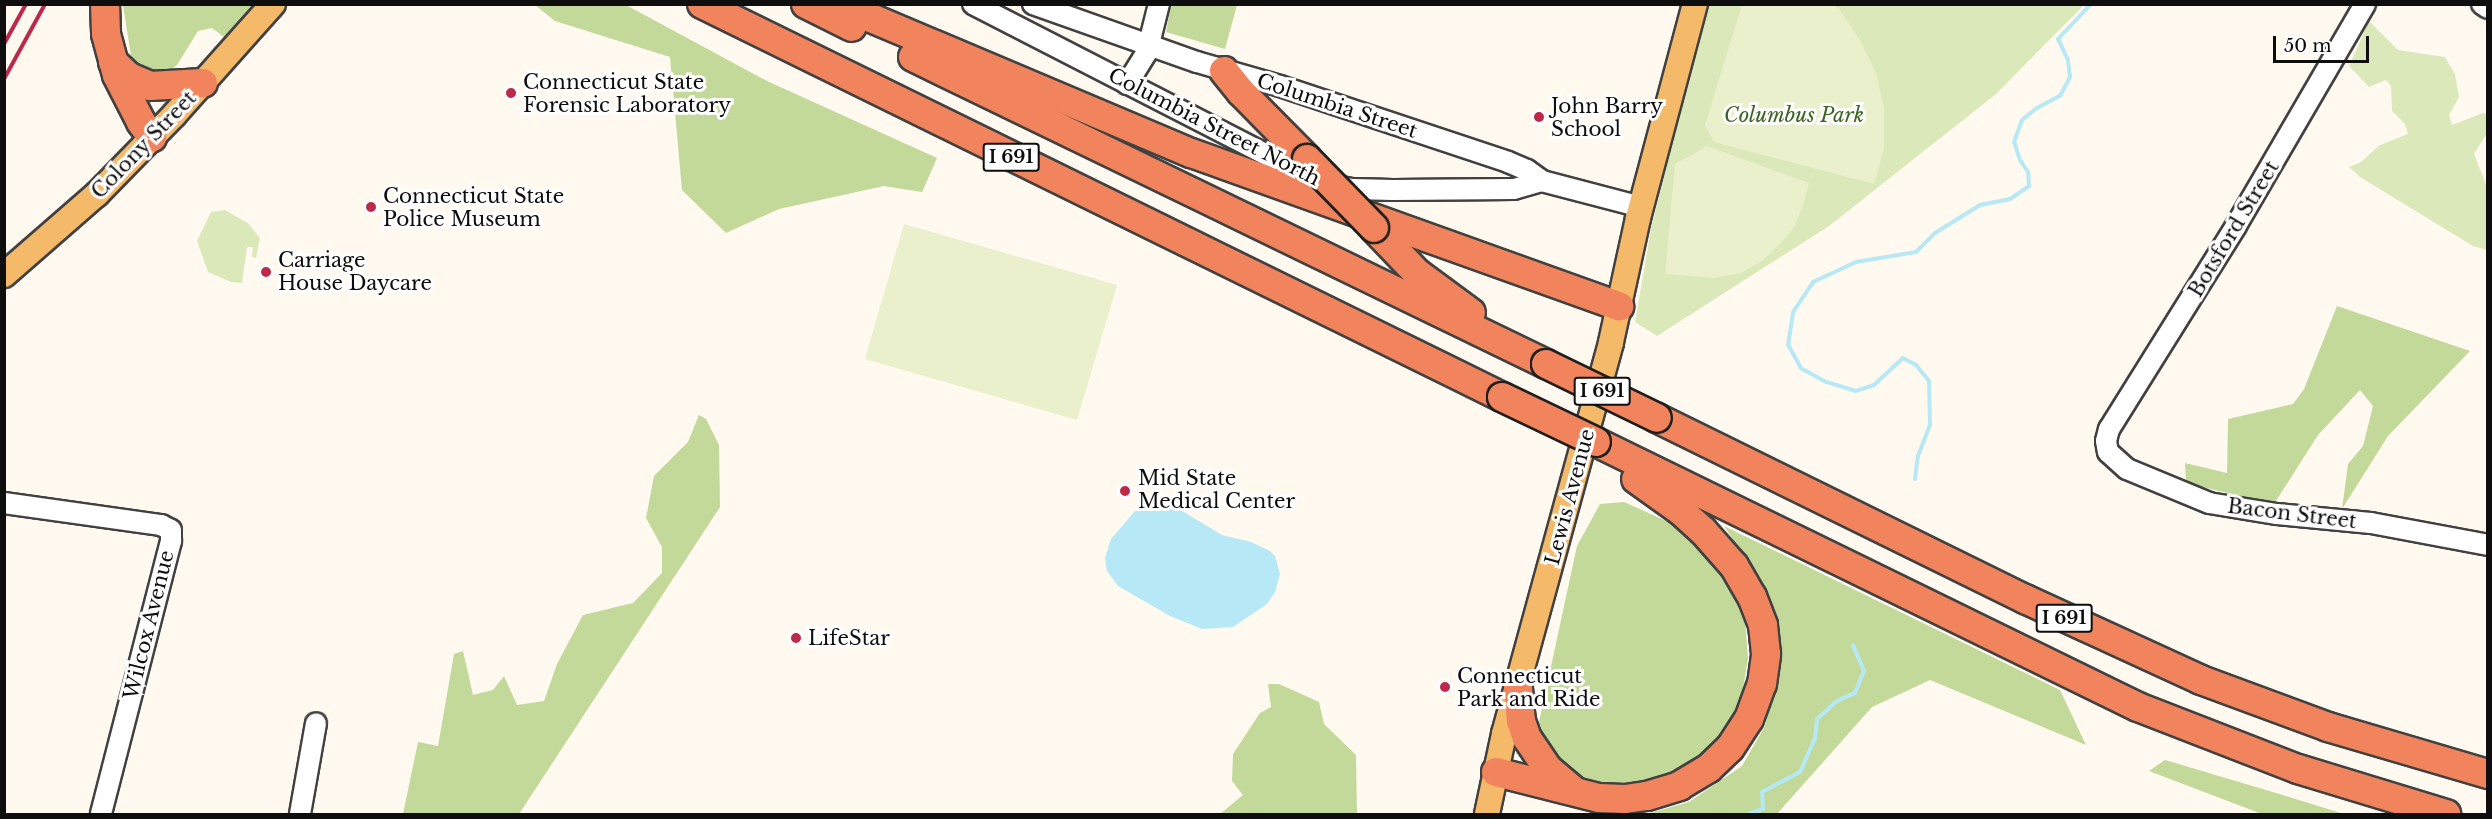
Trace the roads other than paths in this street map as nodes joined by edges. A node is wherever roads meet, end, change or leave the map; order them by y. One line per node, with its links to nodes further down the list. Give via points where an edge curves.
1 (105, 4): 14 (highway, via 105,28)
2 (273, 4): 16 (main road, Colony Street)
3 (702, 4): 25 (highway, I 691, bridge, via 1596,442 1607,462)
4 (806, 4): 23 (highway, I 691)
5 (838, 4): 22 (highway, via 1191,153)
6 (973, 4): 17 (street, Columbia Street North)
7 (1033, 4): 13 (street, Columbia Street)
8 (1159, 4): 13 (street)
9 (1695, 4): 20 (main road, Lewis Avenue)
10 (2365, 4): 24 (street, Botsford Street, via 2230,236 2118,413 2106,441)
11 (2482, 4): 12 (street)
12 (2487, 8)
13 (1149, 46): 15 (street, Columbia Street); 17 (street, via 1140,68)
14 (113, 62): 16 (highway, via 129,76 150,86); 18 (highway, via 127,96)
15 (1224, 71): 19 (street, Columbia Street, via 1508,162); 23 (highway, bridge, via 1417,273 1472,313 1525,342)
16 (203, 83): 18 (main road, Colony Street)
17 (1127, 84): 19 (street, Columbia Street North, via 1296,172 1333,186 1382,190 1514,189)
18 (152, 137): 21 (main road, Colony Street, via 83,207)
19 (1542, 181): 20 (street, Columbia Street)
20 (1641, 207): 22 (main road, Lewis Avenue)
21 (4, 275)
22 (1619, 306): 28 (main road, Lewis Avenue)
23 (1540, 359): 31 (highway, I 691, bridge, via 2036,604 2193,676 2328,727)
24 (2108, 452): 27 (street, Bacon Street, via 2127,469 2209,503 2370,523)
25 (1642, 474): 32 (highway, via 1694,522 1739,573 1763,625 1764,676 1740,734 1717,761 1694,778 1640,798 1611,799); 36 (highway, I 691, via 2146,711 2298,769)
26 (4, 503): 33 (street, Wilcox Avenue, via 161,525 171,530)
27 (2487, 545)
28 (1518, 688): 30 (main road, Lewis Avenue); 32 (highway, via 1521,721 1530,743 1553,774)
29 (315, 723): 34 (street)
30 (1496, 772): 32 (highway); 35 (main road, Lewis Avenue)
31 (2487, 774)
32 (1579, 793)
33 (101, 814)
34 (300, 814)
35 (1487, 814)
36 (2446, 814)

